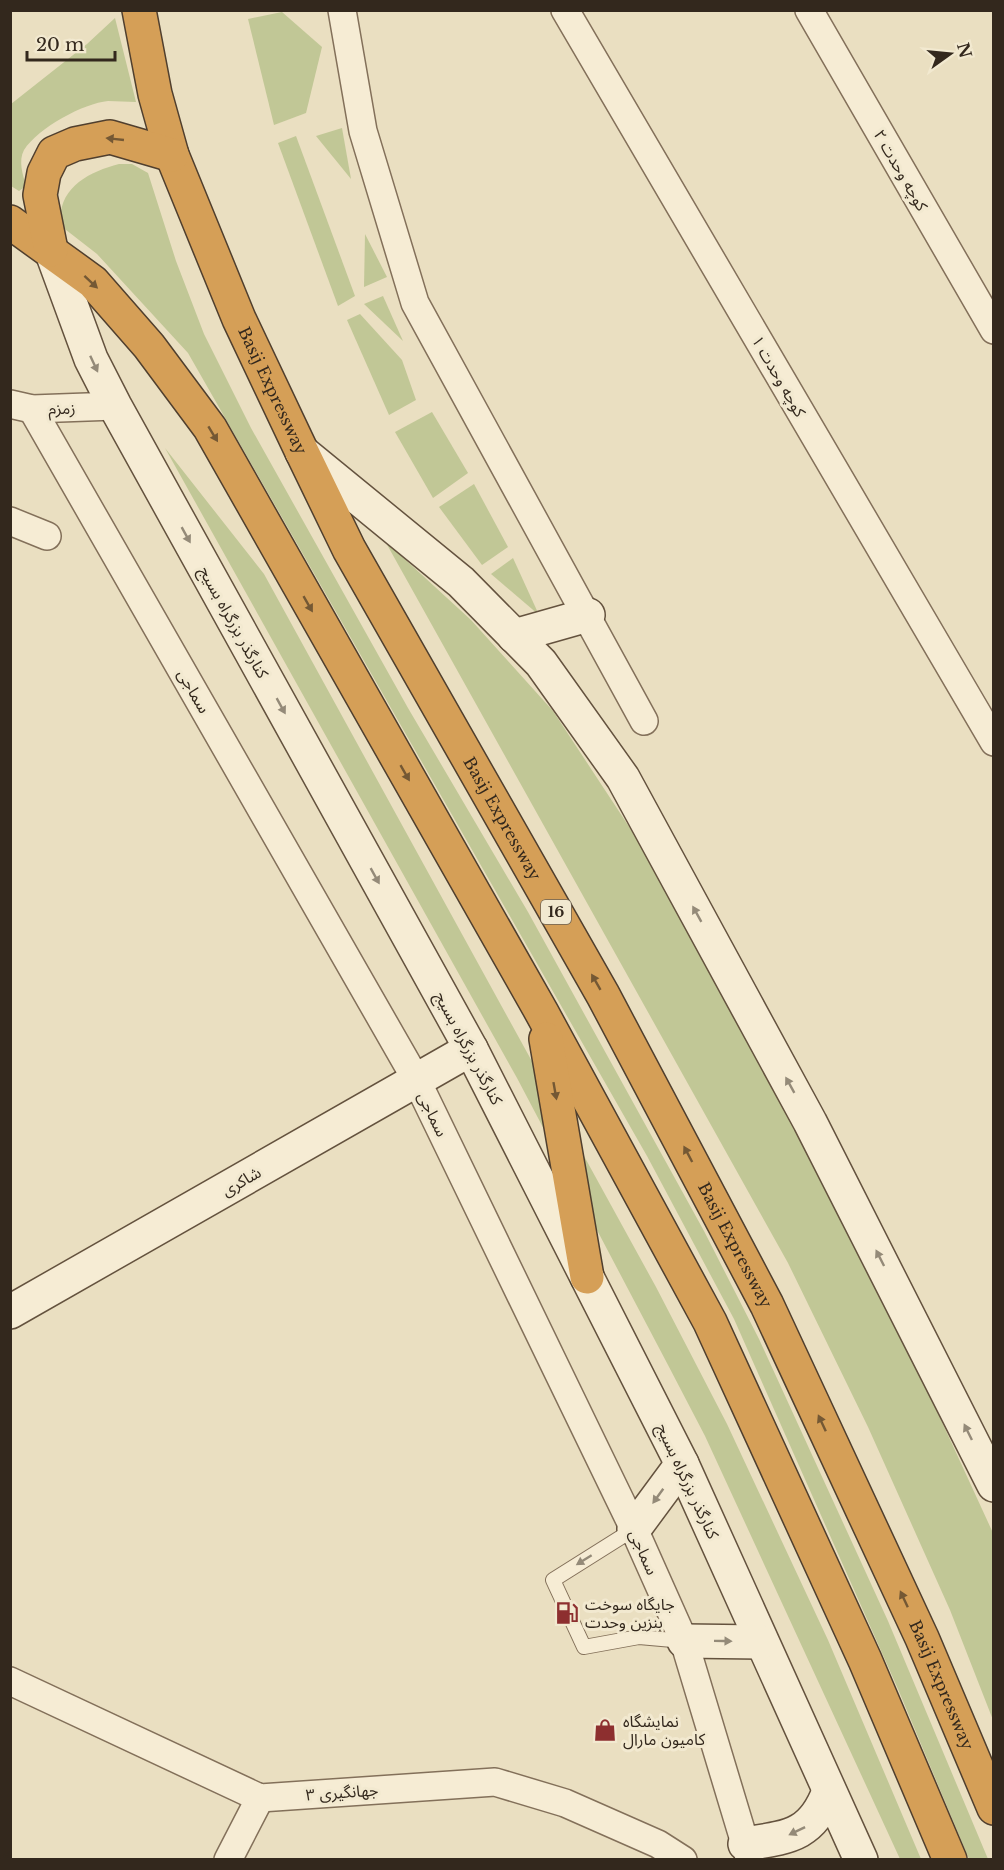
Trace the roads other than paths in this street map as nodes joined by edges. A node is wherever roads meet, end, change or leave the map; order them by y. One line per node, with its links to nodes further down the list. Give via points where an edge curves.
1 (342, 10): 14 (street, via 363,131 415,303)
2 (565, 10): 17 (street, کوچه وحدت ۱)
3 (809, 10): 8 (street, کوچه وحدت ۲)
4 (141, 11): 5 (highway, Basij Expressway / 16, via 155,94)
5 (172, 155): 7 (highway, one-way to 7, via 111,137 54,153 44,173 40,195); 11 (highway, Basij Expressway / 16, via 239,319)
6 (10, 222): 7 (highway)
7 (51, 250): 10 (street, کنارگذر بزرگراه بسیج, one-way to 10, via 91,359); 18 (highway, one-way to 18, via 93,282 149,346 210,428)
8 (993, 330)
9 (21, 406): 10 (street, زمزم); 20 (street, سماجی)
10 (115, 406): 19 (street, کنارگذر بزرگراه بسیج, one-way to 19)
11 (302, 452): 15 (street, via 460,582); 31 (highway, Basij Expressway / 16, one-way to 11, via 922,1638 767,1305 603,995 349,549)
12 (10, 521): 13 (street)
13 (47, 536)
14 (588, 615): 15 (street); 16 (street)
15 (514, 636): 24 (street, one-way to 15, via 810,1122 622,778 541,663)
16 (644, 721)
17 (993, 742)
18 (542, 1013): 21 (highway, one-way to 21); 36 (highway, via 710,1323 866,1660)
19 (471, 1049): 20 (street, شاکری); 21 (street, کنارگذر بزرگراه بسیج)
20 (417, 1081): 22 (street, شاکری); 25 (street, سماجی)
21 (587, 1276): 23 (street, کنارگذر بزرگراه بسیج)
22 (10, 1312)
23 (682, 1464): 25 (street, one-way to 25); 27 (street, کنارگذر بزرگراه بسیج)
24 (993, 1485)
25 (634, 1529): 26 (street, سماجی); 26 (lane, one-way to 26, via 553,1580 584,1647 639,1637)
26 (684, 1641): 27 (street, one-way to 27); 32 (street, سماجی)
27 (762, 1642): 29 (street, کنارگذر بزرگراه بسیج)
28 (10, 1681): 30 (street, جهانگیری ۳)
29 (829, 1791): 32 (street, one-way to 32, via 820,1813 803,1829); 35 (street, کنارگذر بزرگراه بسیج)
30 (260, 1798): 33 (street); 34 (street, جهانگیری ۳, via 495,1782 565,1803 658,1844)
31 (993, 1808)
32 (748, 1852)
33 (228, 1860)
34 (683, 1860)
35 (861, 1860)
36 (950, 1860)

